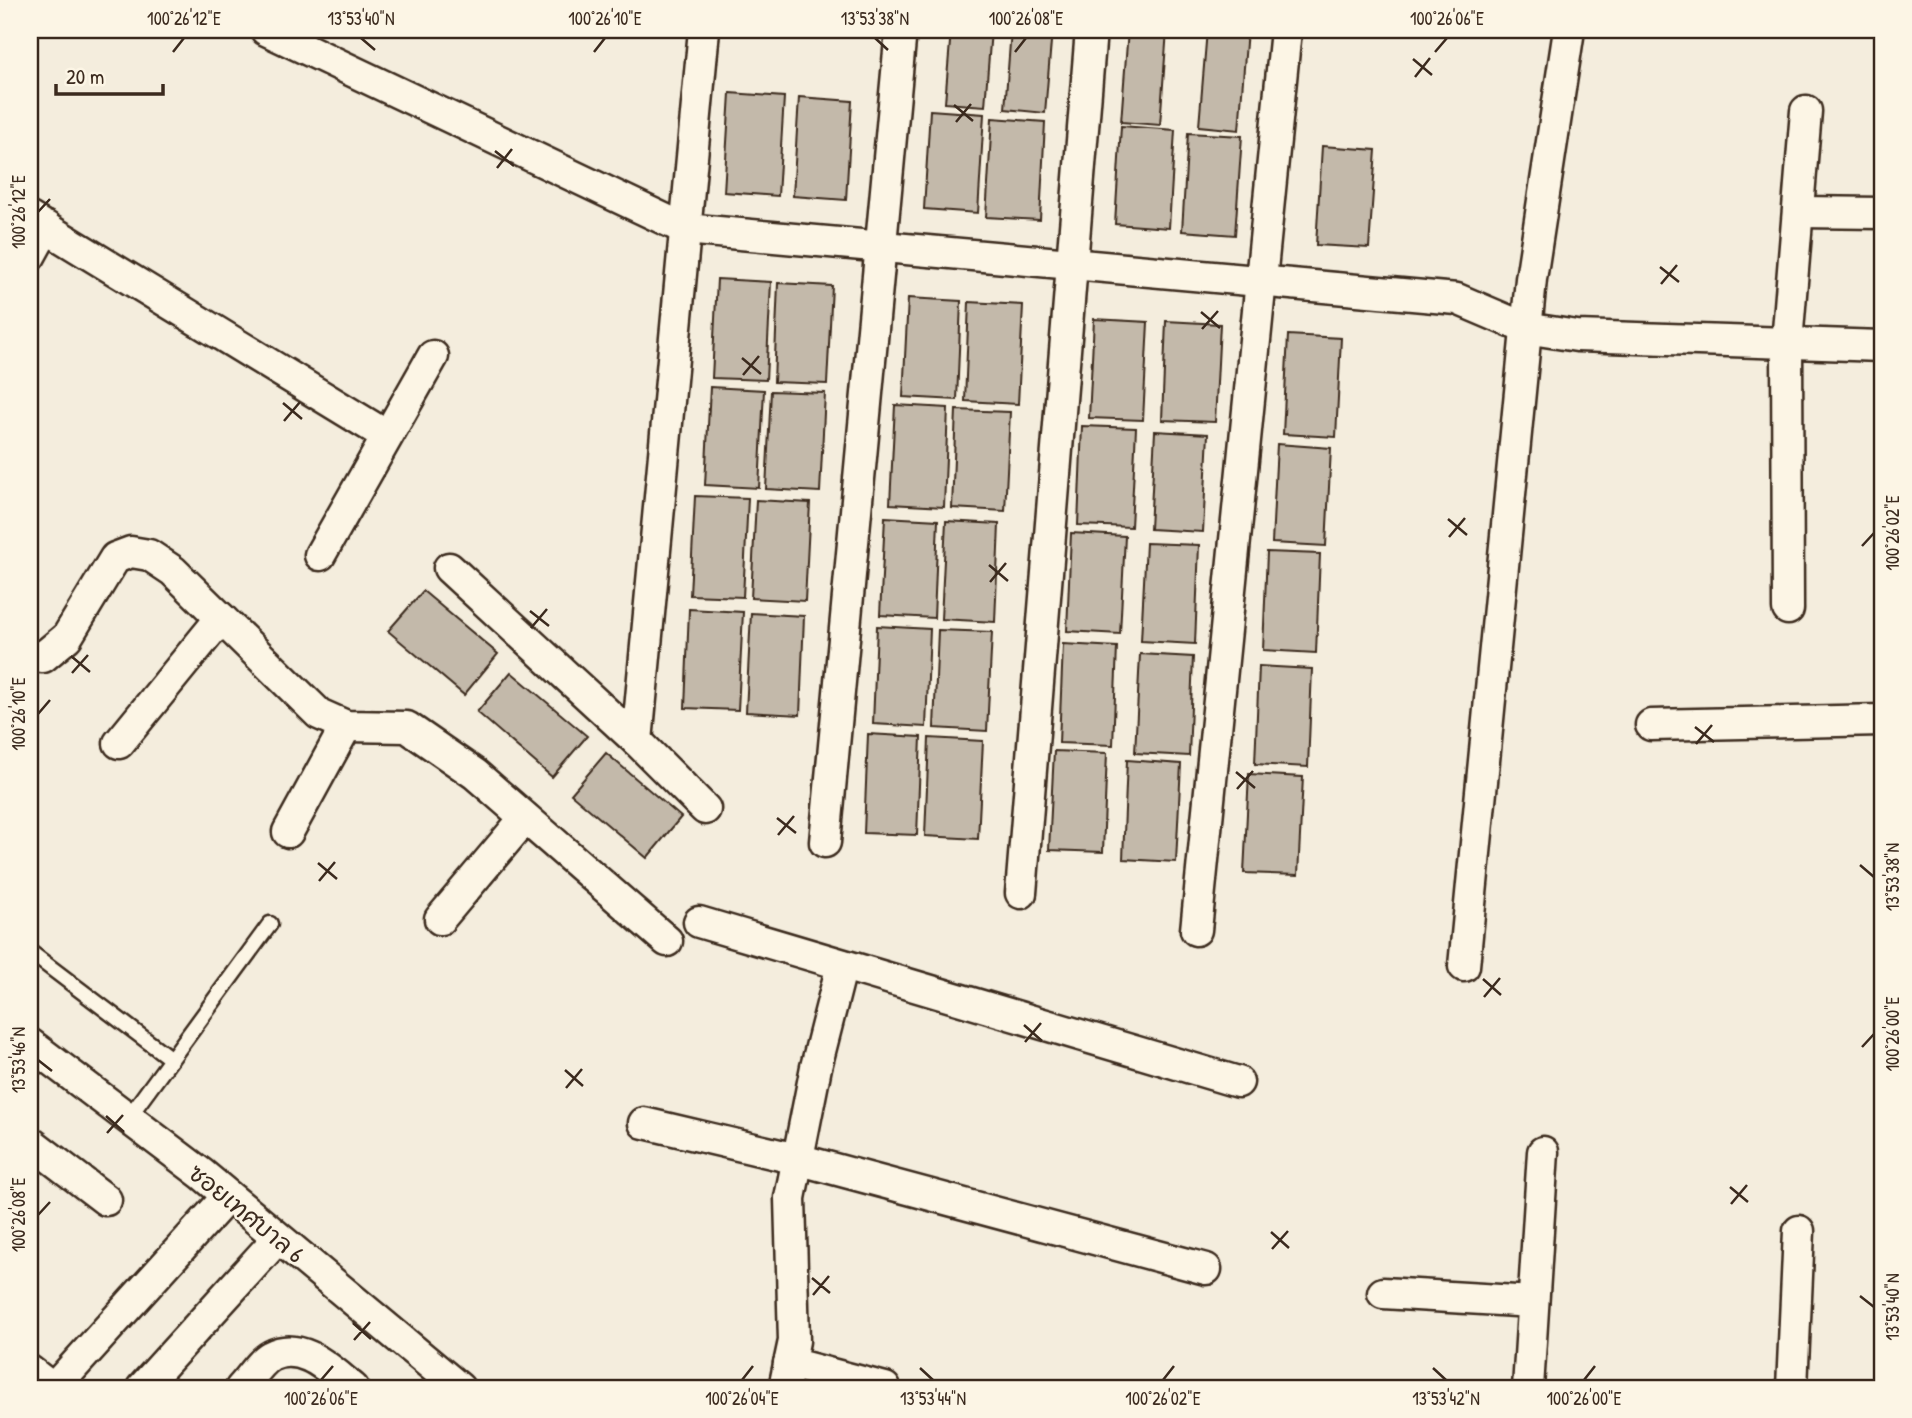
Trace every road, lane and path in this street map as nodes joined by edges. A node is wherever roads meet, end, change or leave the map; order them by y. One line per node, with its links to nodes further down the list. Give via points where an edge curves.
1 (266, 30): 11 (street)
2 (704, 30): 11 (street)
3 (901, 30): 12 (street)
4 (1091, 30): 14 (street)
5 (1286, 30): 15 (street)
6 (1569, 30): 16 (street)
7 (1806, 111): 8 (street)
8 (1800, 212): 9 (street); 17 (street)
9 (1882, 213)
10 (38, 222): 13 (street); 20 (street)
11 (685, 229): 12 (street); 29 (street)
12 (880, 247): 14 (street); 34 (street)
13 (30, 256)
14 (1070, 264): 15 (street); 35 (street)
15 (1261, 281): 16 (street, via 1457,299); 39 (street)
16 (1525, 328): 17 (street, via 1577,336); 43 (street)
17 (1787, 343): 18 (street); 23 (street)
18 (1882, 346)
19 (433, 356): 20 (street)
20 (387, 436): 21 (street)
21 (320, 555)
22 (449, 568): 29 (street)
23 (1788, 609)
24 (222, 618): 25 (street, via 173,571 149,555 131,552 114,558 67,637 43,657); 28 (street, via 319,714); 30 (street)
25 (30, 656)
26 (1882, 720): 27 (street)
27 (1651, 725)
28 (346, 726): 32 (street, via 407,727 475,774); 33 (street)
29 (637, 741): 31 (street)
30 (119, 743)
31 (705, 809)
32 (525, 818): 36 (street); 40 (street)
33 (288, 832)
34 (825, 842)
35 (1021, 893)
36 (440, 919)
37 (699, 922): 42 (street)
38 (270, 924): 45 (lane)
39 (1196, 930)
40 (667, 941)
41 (30, 952): 45 (lane)
42 (842, 965): 46 (street); 51 (street)
43 (1464, 966)
44 (30, 1044): 47 (street, ซอยเทศบาล 6)
45 (171, 1059): 47 (lane)
46 (1238, 1082)
47 (128, 1118): 52 (street, ซอยเทศบาล 6)
48 (644, 1123): 51 (street)
49 (30, 1142): 53 (street)
50 (1542, 1152): 58 (street)
51 (797, 1159): 56 (street); 60 (street, via 790,1198 794,1341)
52 (228, 1196): 55 (street, ซอยเทศบาล 6); 61 (street)
53 (106, 1200)
54 (1800, 1231): 68 (street)
55 (278, 1238): 62 (street); 65 (street, ซอยเทศบาล 6)
56 (1206, 1269)
57 (1383, 1293): 58 (street)
58 (1533, 1302): 67 (street)
59 (30, 1371): 61 (street)
60 (787, 1376): 66 (street)
61 (53, 1388)
62 (142, 1388)
63 (241, 1388): 64 (street, via 270,1357 287,1352 315,1357)
64 (353, 1388)
65 (459, 1388)
66 (885, 1388)
67 (1528, 1388)
68 (1792, 1388)

